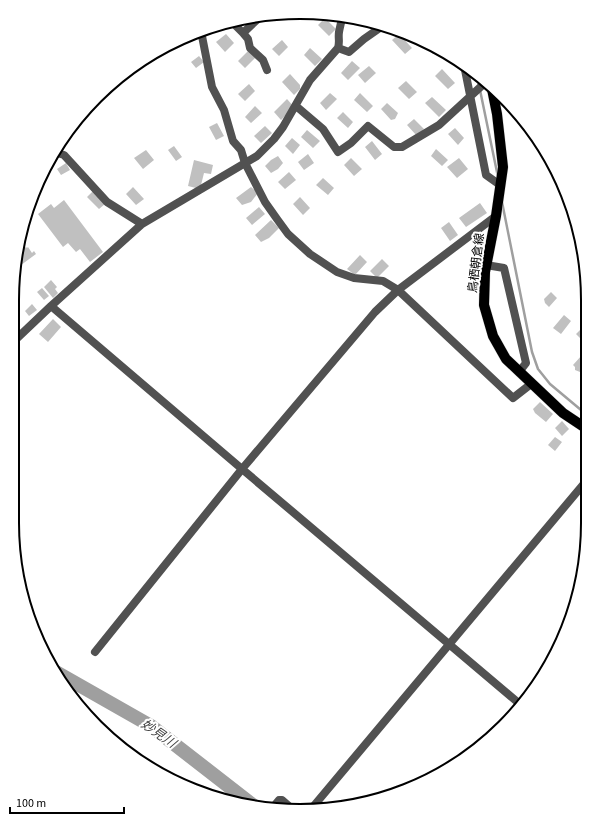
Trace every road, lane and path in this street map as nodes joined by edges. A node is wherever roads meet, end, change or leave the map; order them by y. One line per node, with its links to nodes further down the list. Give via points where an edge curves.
1 (254, 22): 5 (street)
2 (342, 22): 7 (street)
3 (236, 26): 5 (street)
4 (376, 30): 7 (street, via 349,52)
5 (243, 33): 8 (street, via 250,48 263,60)
6 (202, 37): 15 (street, via 212,87)
7 (338, 48): 13 (street, via 310,80)
8 (267, 70)
9 (466, 74): 12 (street)
10 (482, 87): 12 (street)
11 (490, 94): 16 (main road, 鳥栖朝倉線, via 497,114 503,167)
12 (472, 95): 13 (street, via 439,125 402,147 394,147 368,126 338,152 323,130); 16 (street, via 486,175)
13 (296, 106): 15 (street, via 274,138 257,156)
14 (60, 154): 18 (street, via 64,155 107,202)
15 (245, 163): 18 (street); 20 (street, via 277,219 288,234 310,254 343,274 354,278 383,281)
16 (500, 185): 17 (main road, 鳥栖朝倉線)
17 (496, 216): 19 (main road, 鳥栖朝倉線); 20 (street)
18 (142, 224): 21 (street)
19 (486, 265): 23 (main road, 鳥栖朝倉線, via 484,305 493,336 506,359); 23 (street, via 504,268 526,363)
20 (398, 290): 24 (street, via 513,398); 26 (street, via 375,312)
21 (51, 306): 22 (street); 26 (street)
22 (19, 336)
23 (519, 372): 24 (main road, 鳥栖朝倉線)
24 (531, 384): 25 (main road, 鳥栖朝倉線)
25 (581, 425)
26 (242, 470): 28 (street); 29 (street)
27 (581, 487): 28 (street)
28 (449, 644): 30 (street); 33 (street)
29 (95, 652)
30 (517, 701)
31 (276, 803): 32 (street, via 282,800)
32 (286, 803)
33 (316, 803)

